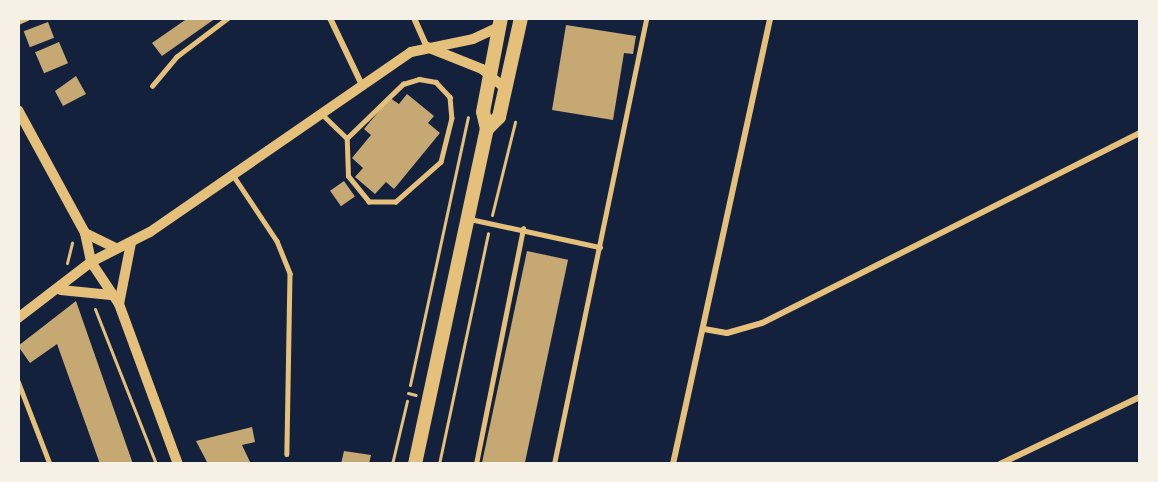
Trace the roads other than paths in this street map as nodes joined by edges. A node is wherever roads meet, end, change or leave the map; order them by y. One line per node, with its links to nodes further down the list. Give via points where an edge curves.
1 (27, 18): 8 (street)
2 (228, 18): 13 (lane, via 176,57)
3 (330, 18): 12 (street)
4 (414, 18): 10 (street)
5 (521, 18): 14 (main road)
6 (646, 18): 25 (lane)
7 (770, 18): 32 (street)
8 (18, 22)
9 (500, 22): 10 (street, via 473,39); 11 (main road)
10 (427, 47): 11 (street); 12 (street)
11 (490, 73): 14 (street); 17 (main road, via 483,112)
12 (362, 85): 16 (street)
13 (152, 86)
14 (505, 88): 17 (main road, via 499,117)
15 (18, 110): 23 (street)
16 (321, 113): 19 (lane); 20 (street)
17 (487, 129): 21 (main road)
18 (1140, 133): 32 (street, via 762,323 727,333)
19 (347, 138): 19 (lane, via 403,84 418,79 436,82 450,97 452,118 441,162 396,202 369,202 348,176)
20 (232, 174): 24 (street); 35 (lane, via 277,241 290,274)
21 (467, 218): 22 (lane); 38 (main road)
22 (523, 229): 25 (lane); 39 (lane)
23 (85, 233): 26 (street); 27 (street)
24 (131, 243): 26 (street); 30 (street)
25 (600, 247): 40 (lane)
26 (116, 248): 27 (street)
27 (91, 262): 28 (street); 29 (street)
28 (61, 290): 29 (street); 31 (street)
29 (111, 295): 30 (street)
30 (119, 304): 37 (street)
31 (18, 318)
32 (704, 329): 41 (street)
33 (18, 381): 36 (lane)
34 (1140, 397): 42 (street)
35 (287, 454)
36 (50, 464)
37 (178, 464)
38 (415, 464)
39 (476, 464)
40 (554, 464)
41 (673, 464)
42 (1000, 464)

